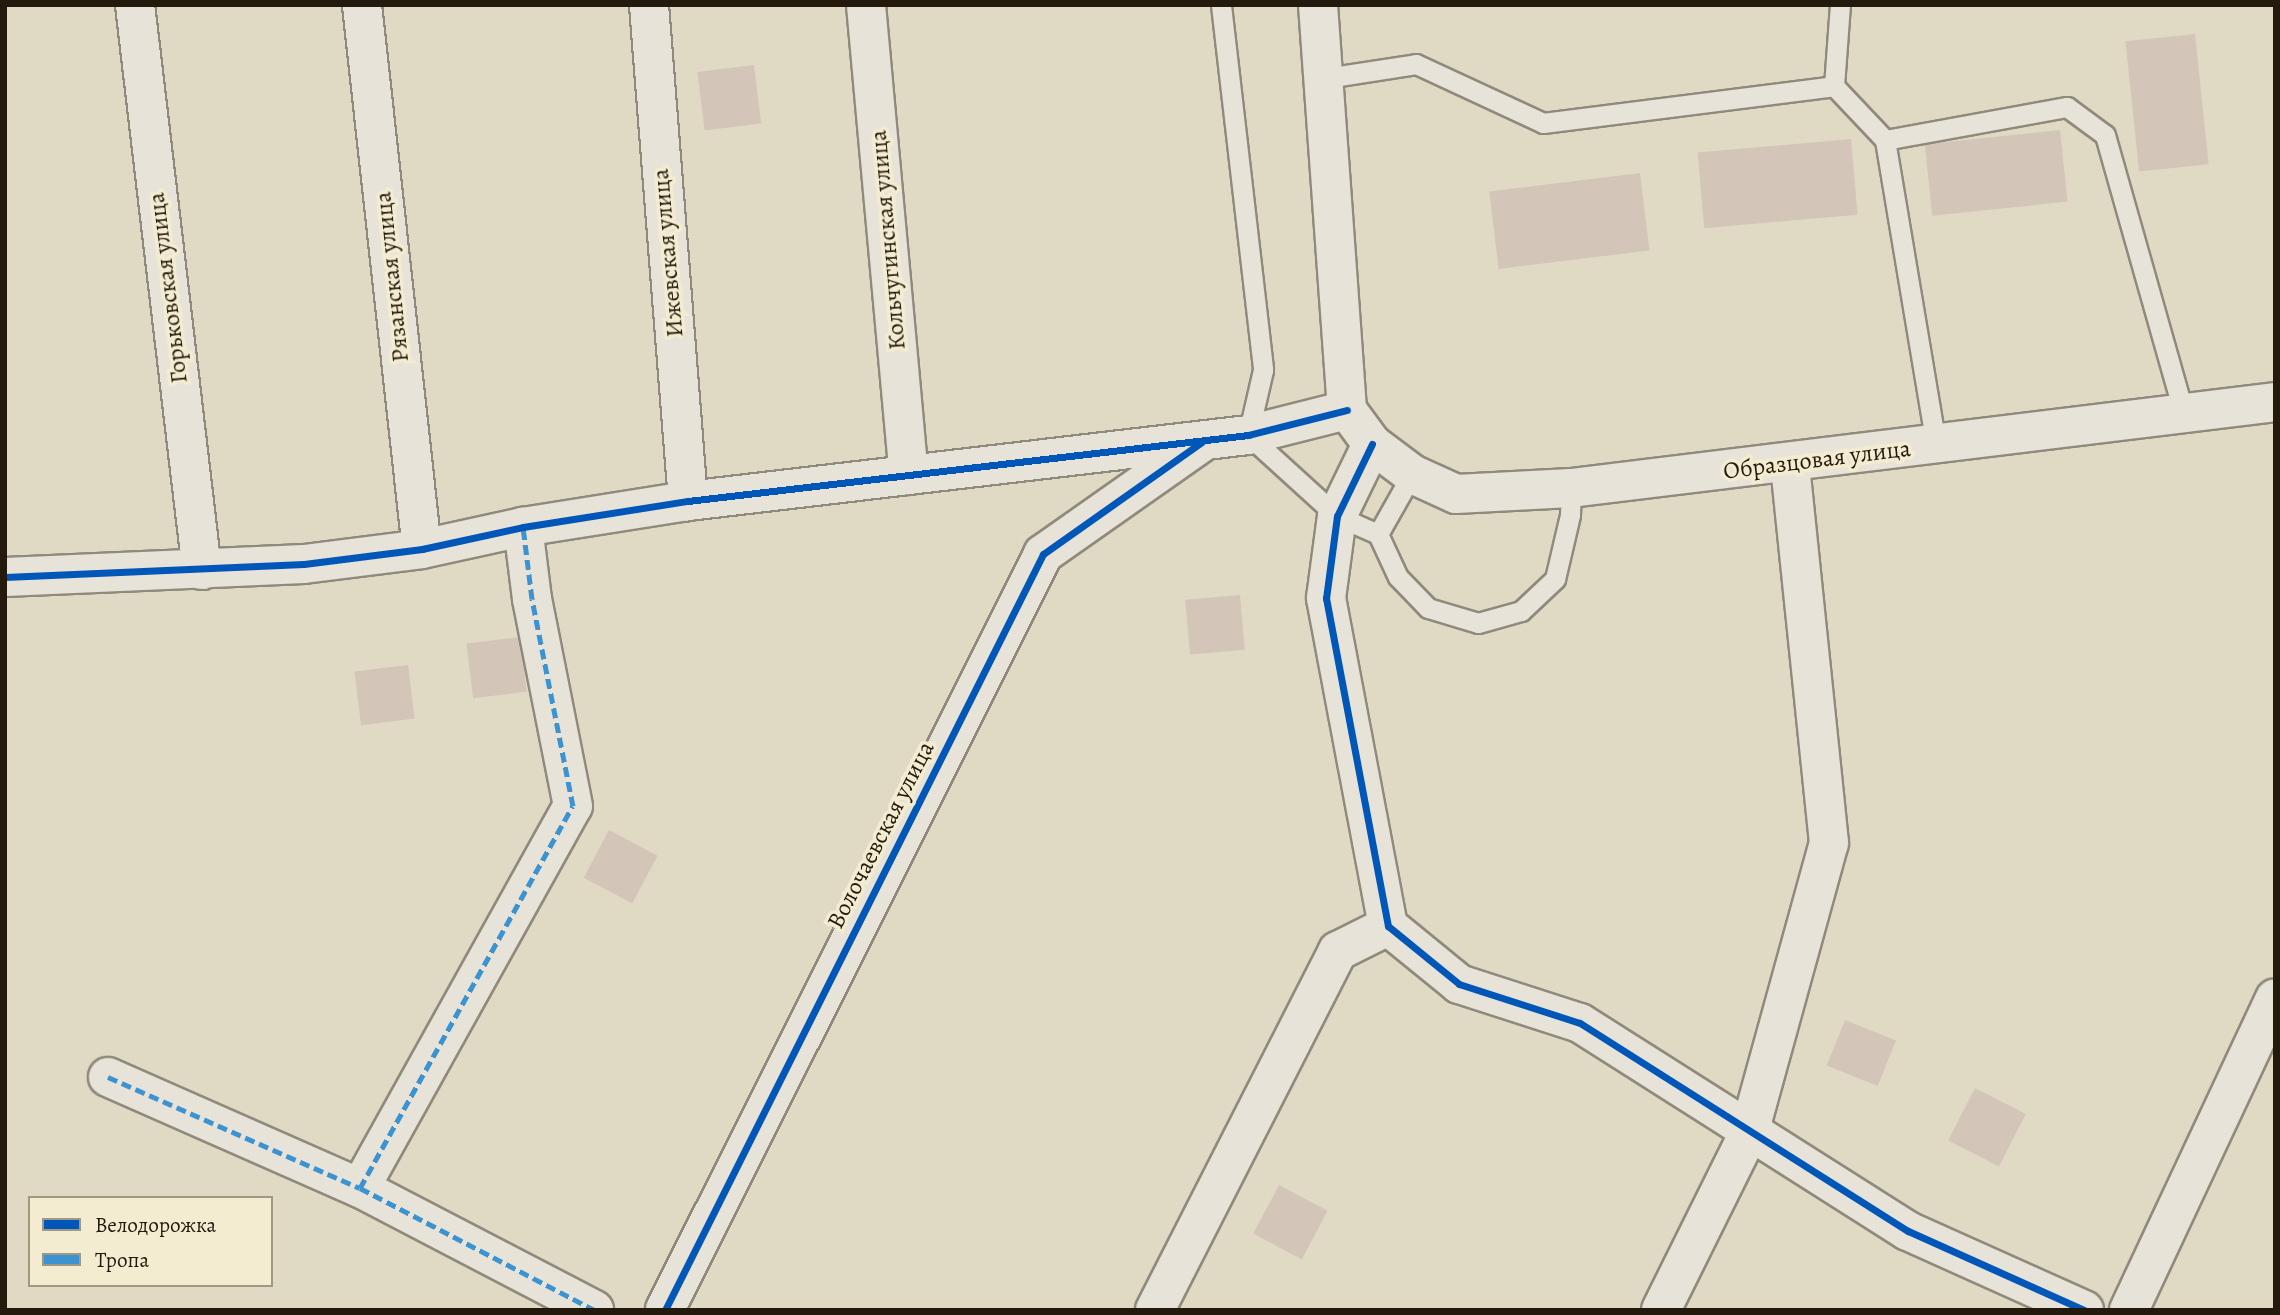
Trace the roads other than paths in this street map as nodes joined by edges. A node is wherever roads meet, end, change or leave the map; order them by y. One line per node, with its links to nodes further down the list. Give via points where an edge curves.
1 (135, 5): 27 (street, Горьковская улица)
2 (362, 5): 26 (street, Рязанская улица)
3 (649, 5): 22 (street, Ижевская улица)
4 (866, 5): 20 (street, Кольчугинская улица)
5 (1221, 5): 14 (lane, via 1263,370)
6 (1318, 5): 8 (street)
7 (1840, 5): 9 (lane)
8 (1326, 78): 9 (lane, via 1416,64 1543,123); 12 (street)
9 (1834, 86): 10 (lane)
10 (1885, 140): 13 (lane, via 2067,107 2105,135); 17 (lane)
11 (2275, 402): 13 (street, Образцовая улица)
12 (1347, 411): 14 (street); 16 (street, Образцовая улица)
13 (2183, 414): 17 (street, Образцовая улица)
14 (1248, 435): 15 (street); 23 (lane)
15 (1205, 440): 20 (street); 35 (street, Волочаевская улица, via 1043,554)
16 (1373, 443): 19 (street, Образцовая улица); 23 (street)
17 (1936, 446): 18 (street, Образцовая улица)
18 (1790, 464): 21 (street, Образцовая улица); 32 (street, via 1829,843)
19 (1412, 474): 21 (street, Образцовая улица, via 1455,494); 25 (lane)
20 (909, 475): 22 (street)
21 (1571, 488): 25 (lane, via 1568,526 1555,579 1521,611 1478,623 1428,608 1398,577)
22 (688, 501): 24 (street)
23 (1337, 516): 25 (lane); 29 (street, via 1326,598)
24 (523, 527): 26 (street); 33 (street, via 532,599 573,806)
25 (1378, 534)
26 (422, 549): 27 (street)
27 (202, 570): 28 (street)
28 (5, 577)
29 (1388, 926): 32 (street, via 1459,984 1580,1023); 36 (street, via 1338,951)
30 (2275, 998): 39 (street)
31 (108, 1077): 33 (street)
32 (1749, 1133): 37 (street); 38 (street, via 1908,1231)
33 (360, 1188): 34 (street)
34 (594, 1310)
35 (665, 1310)
36 (1155, 1310)
37 (1661, 1310)
38 (2084, 1310)
39 (2129, 1310)

